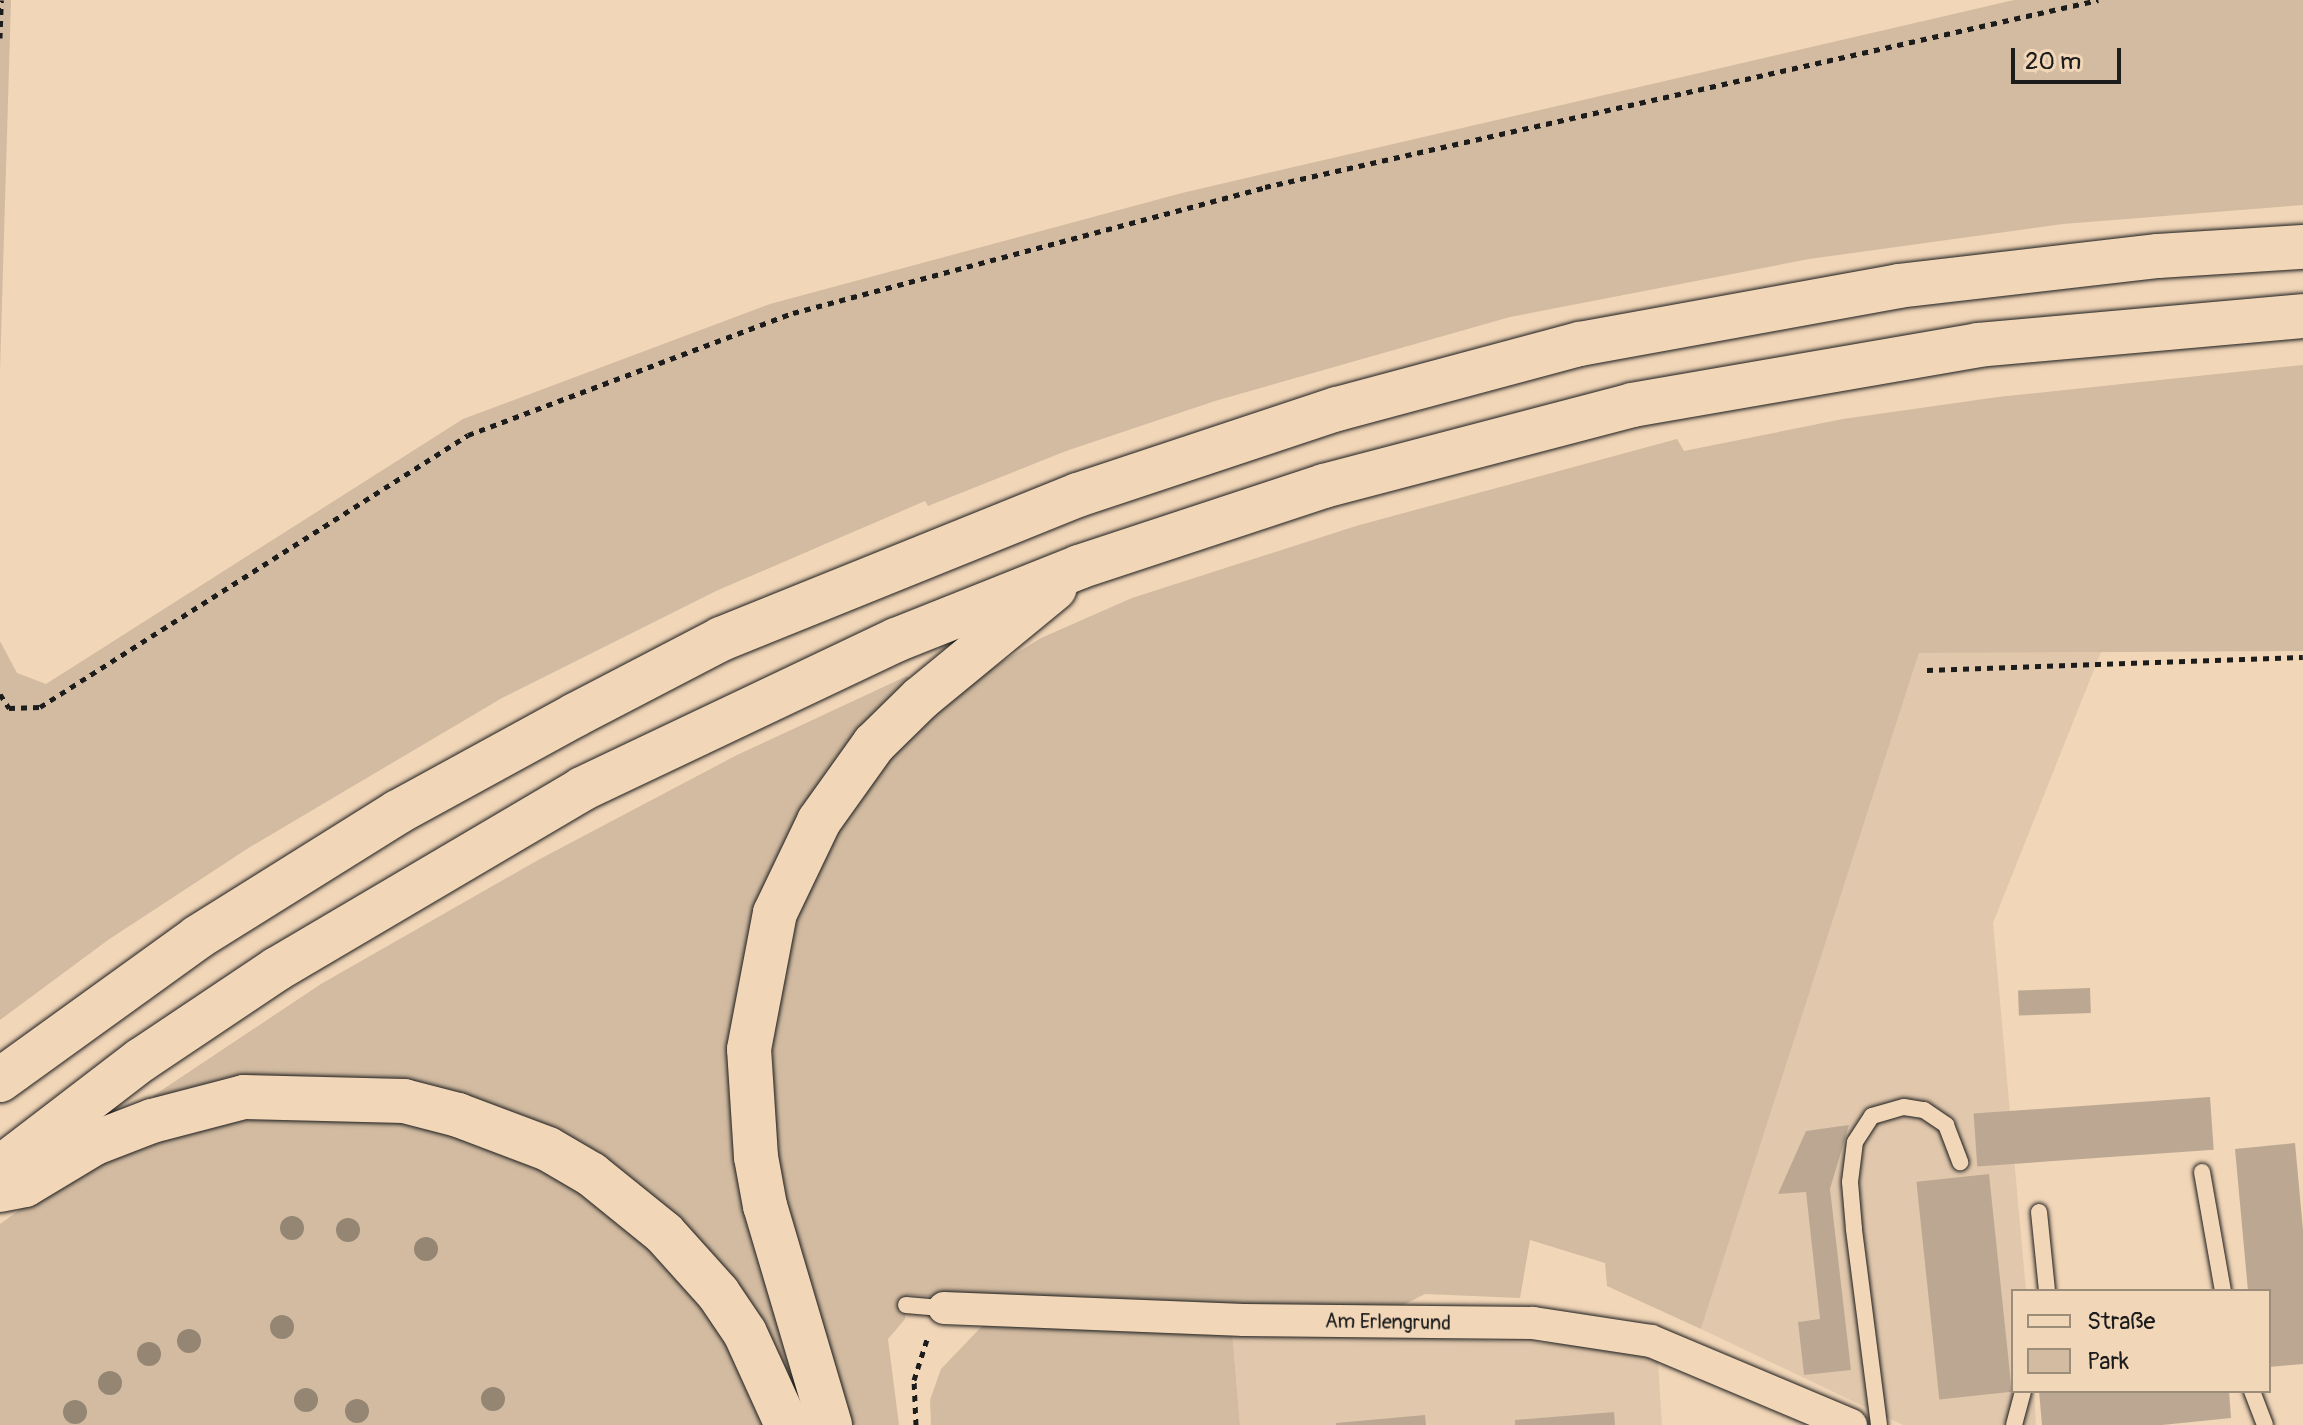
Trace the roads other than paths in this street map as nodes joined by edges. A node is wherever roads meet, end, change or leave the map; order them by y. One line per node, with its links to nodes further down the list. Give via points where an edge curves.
1 (2303, 247): 4 (highway, via 2158,256 1898,286 1609,338 1337,409 1078,495 721,639 575,715 398,812 198,937)
2 (2303, 316): 3 (highway, via 1978,345 1632,405 1324,486)
3 (1079, 567): 6 (highway, via 896,640 582,789 277,969 141,1060); 17 (highway, via 985,651 921,698 874,744 819,821 775,913 749,1049 756,1157 765,1206)
4 (0, 1080)
5 (1960, 1162): 19 (lane, via 1946,1125 1924,1110 1904,1107 1872,1116 1855,1142 1850,1182)
6 (0, 1168)
7 (2202, 1172): 11 (lane)
8 (0, 1190): 16 (highway, via 25,1185 95,1143 152,1121 244,1097 374,1099 458,1115 548,1149 591,1174 664,1233 718,1293 745,1333)
9 (2039, 1212): 10 (lane)
10 (2047, 1289)
11 (2223, 1289)
12 (906, 1305): 13 (lane, Am Erlengrund)
13 (944, 1308): 18 (street, Am Erlengrund, via 1244,1320 1533,1323 1651,1341)
14 (2022, 1393): 20 (lane)
15 (2253, 1393): 21 (lane)
16 (787, 1425)
17 (830, 1425)
18 (1851, 1425)
19 (1879, 1425)
20 (2014, 1425)
21 (2265, 1425)

